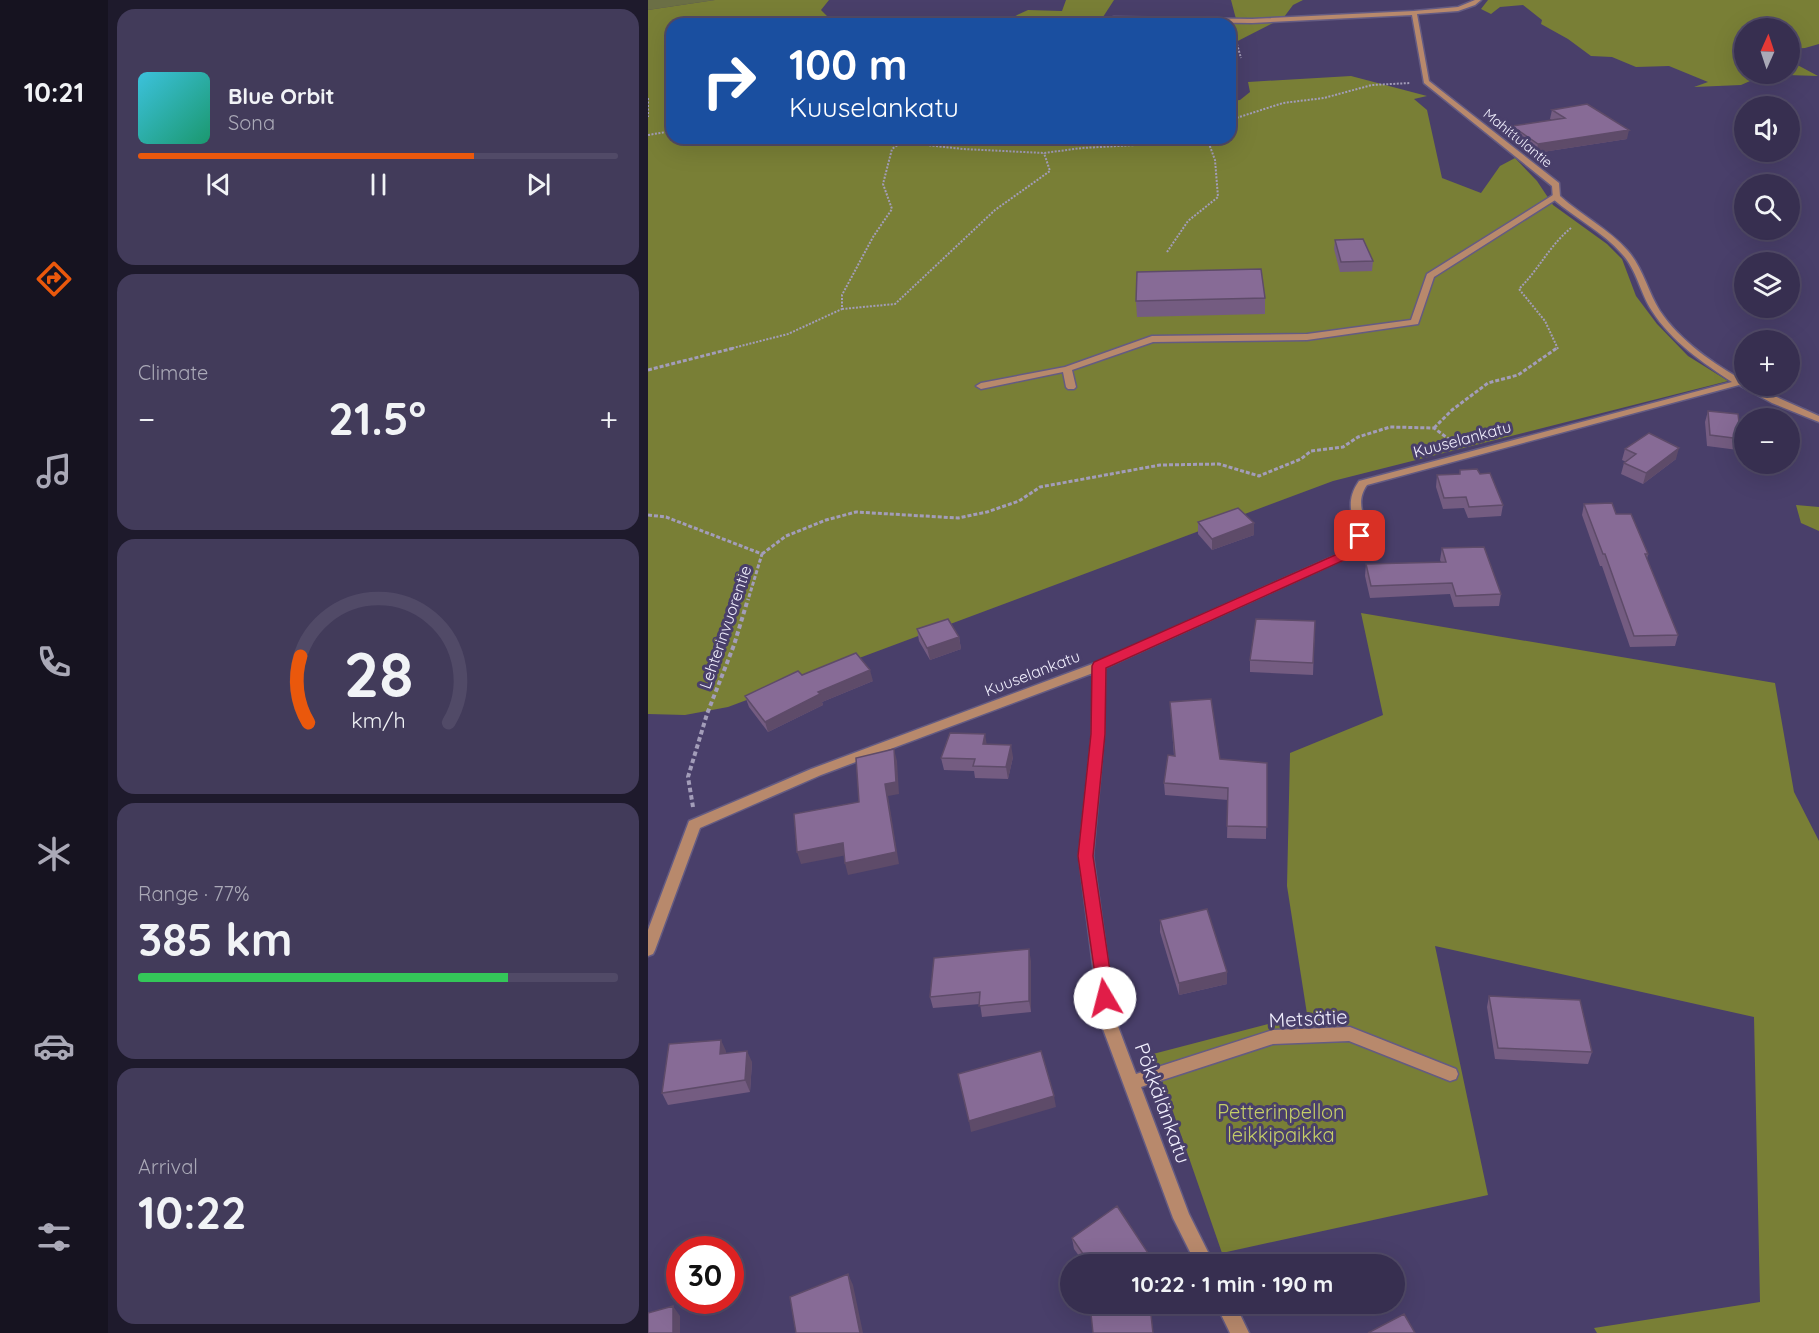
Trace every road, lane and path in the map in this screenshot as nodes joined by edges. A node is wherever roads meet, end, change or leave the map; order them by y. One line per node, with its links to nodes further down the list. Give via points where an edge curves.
1 (1478, 0): 2 (street, via 1462,8)
2 (1414, 12): 3 (street); 6 (street)
3 (1236, 21)
4 (1236, 42): 5 (path)
5 (1241, 58)
6 (1425, 82): 9 (path, via 1372,85 1324,98 1283,103); 17 (street, Mahittulantie, via 1556,185)
7 (648, 98): 8 (path)
8 (648, 117)
9 (1236, 118)
10 (666, 132): 11 (path)
11 (648, 135)
12 (899, 144): 20 (path, via 892,149 883,184 892,209 842,295)
13 (928, 144): 16 (path)
14 (1154, 144): 16 (path)
15 (1210, 144): 19 (path, via 1215,154 1218,196 1188,221)
16 (1044, 153): 20 (path, via 1050,171 995,210 895,304)
17 (1556, 197): 18 (street, Mahittulantie); 21 (street, via 1430,276 1415,322 1307,338 1152,339)
18 (1573, 212): 23 (street, Mahittulantie, via 1602,230 1626,252 1647,298 1662,319 1690,347); 29 (path, via 1575,225 1555,240 1537,270 1519,289 1545,321 1558,349 1518,375 1488,383)
19 (1167, 252)
20 (842, 309): 22 (path, via 788,334)
21 (1067, 369): 25 (street); 26 (street)
22 (648, 370)
23 (1734, 381)
24 (1734, 384): 30 (street, Kuuselankatu)
25 (981, 386)
26 (1071, 387)
27 (1767, 396): 28 (street, Mahittulantie)
28 (1819, 419)
29 (1434, 429): 30 (path); 32 (path, via 1390,427 1358,437 1343,447 1311,451 1259,476 1219,464 1160,465 1040,487 1019,501 958,518 855,513 786,536)
30 (1470, 454): 33 (street, Kuuselankatu, via 1363,483 1356,495 1360,536 1347,555)
31 (648, 515): 32 (path, Lehterinvuorentie)
32 (762, 554): 34 (path, Lehterinvuorentie, via 688,777)
33 (1099, 666): 34 (street, Kuuselankatu, via 816,772); 37 (street, Pökkälänkatu, via 1098,734 1086,856 1108,1021)
34 (694, 825): 35 (street)
35 (648, 950)
36 (1450, 1074): 37 (street, Metsätie, via 1350,1034 1273,1037)
37 (1131, 1083): 38 (street, Pökkälänkatu, via 1182,1218)
38 (1200, 1254)
39 (1230, 1314): 40 (street)
40 (1240, 1333)

